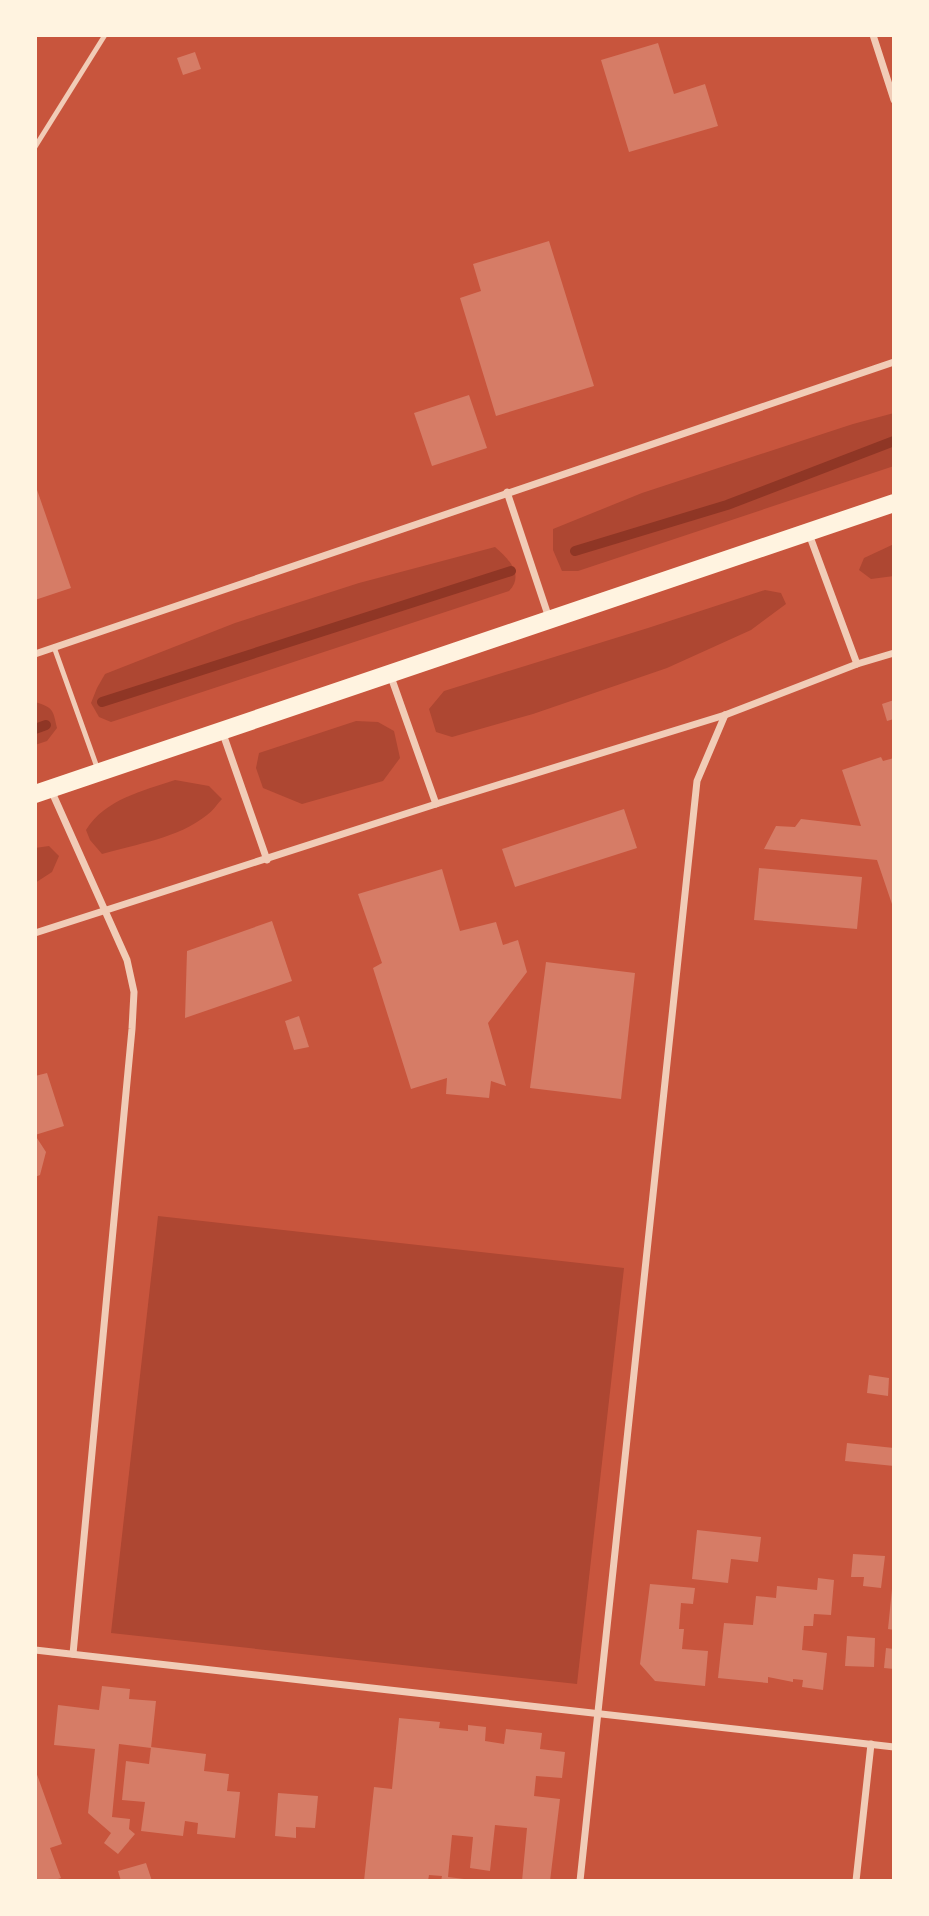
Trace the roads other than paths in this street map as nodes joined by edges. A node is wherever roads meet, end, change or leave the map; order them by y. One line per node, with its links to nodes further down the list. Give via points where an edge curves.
1 (105, 35): 4 (lane)
2 (873, 35): 3 (street)
3 (894, 100)
4 (35, 146)
5 (894, 362): 6 (street)
6 (507, 492): 9 (street); 10 (street)
7 (894, 503): 8 (main road)
8 (808, 531): 9 (main road); 13 (street)
9 (550, 620): 14 (main road)
10 (54, 647): 12 (street); 17 (lane)
11 (894, 653): 13 (street)
12 (35, 654)
13 (857, 664): 15 (street)
14 (390, 674): 16 (main road); 19 (street)
15 (725, 715): 19 (street); 25 (street, via 697,781)
16 (222, 731): 17 (main road); 20 (street)
17 (99, 772): 18 (main road)
18 (43, 792): 21 (street)
19 (436, 804): 20 (street)
20 (267, 860): 21 (street)
21 (104, 912): 22 (street); 24 (street, via 127,960 134,1004)
22 (35, 933)
23 (35, 1650): 24 (street)
24 (73, 1654): 25 (street)
25 (596, 1714): 26 (street); 28 (street)
26 (871, 1744): 27 (street); 29 (street)
27 (894, 1746)
28 (580, 1881)
29 (856, 1881)

